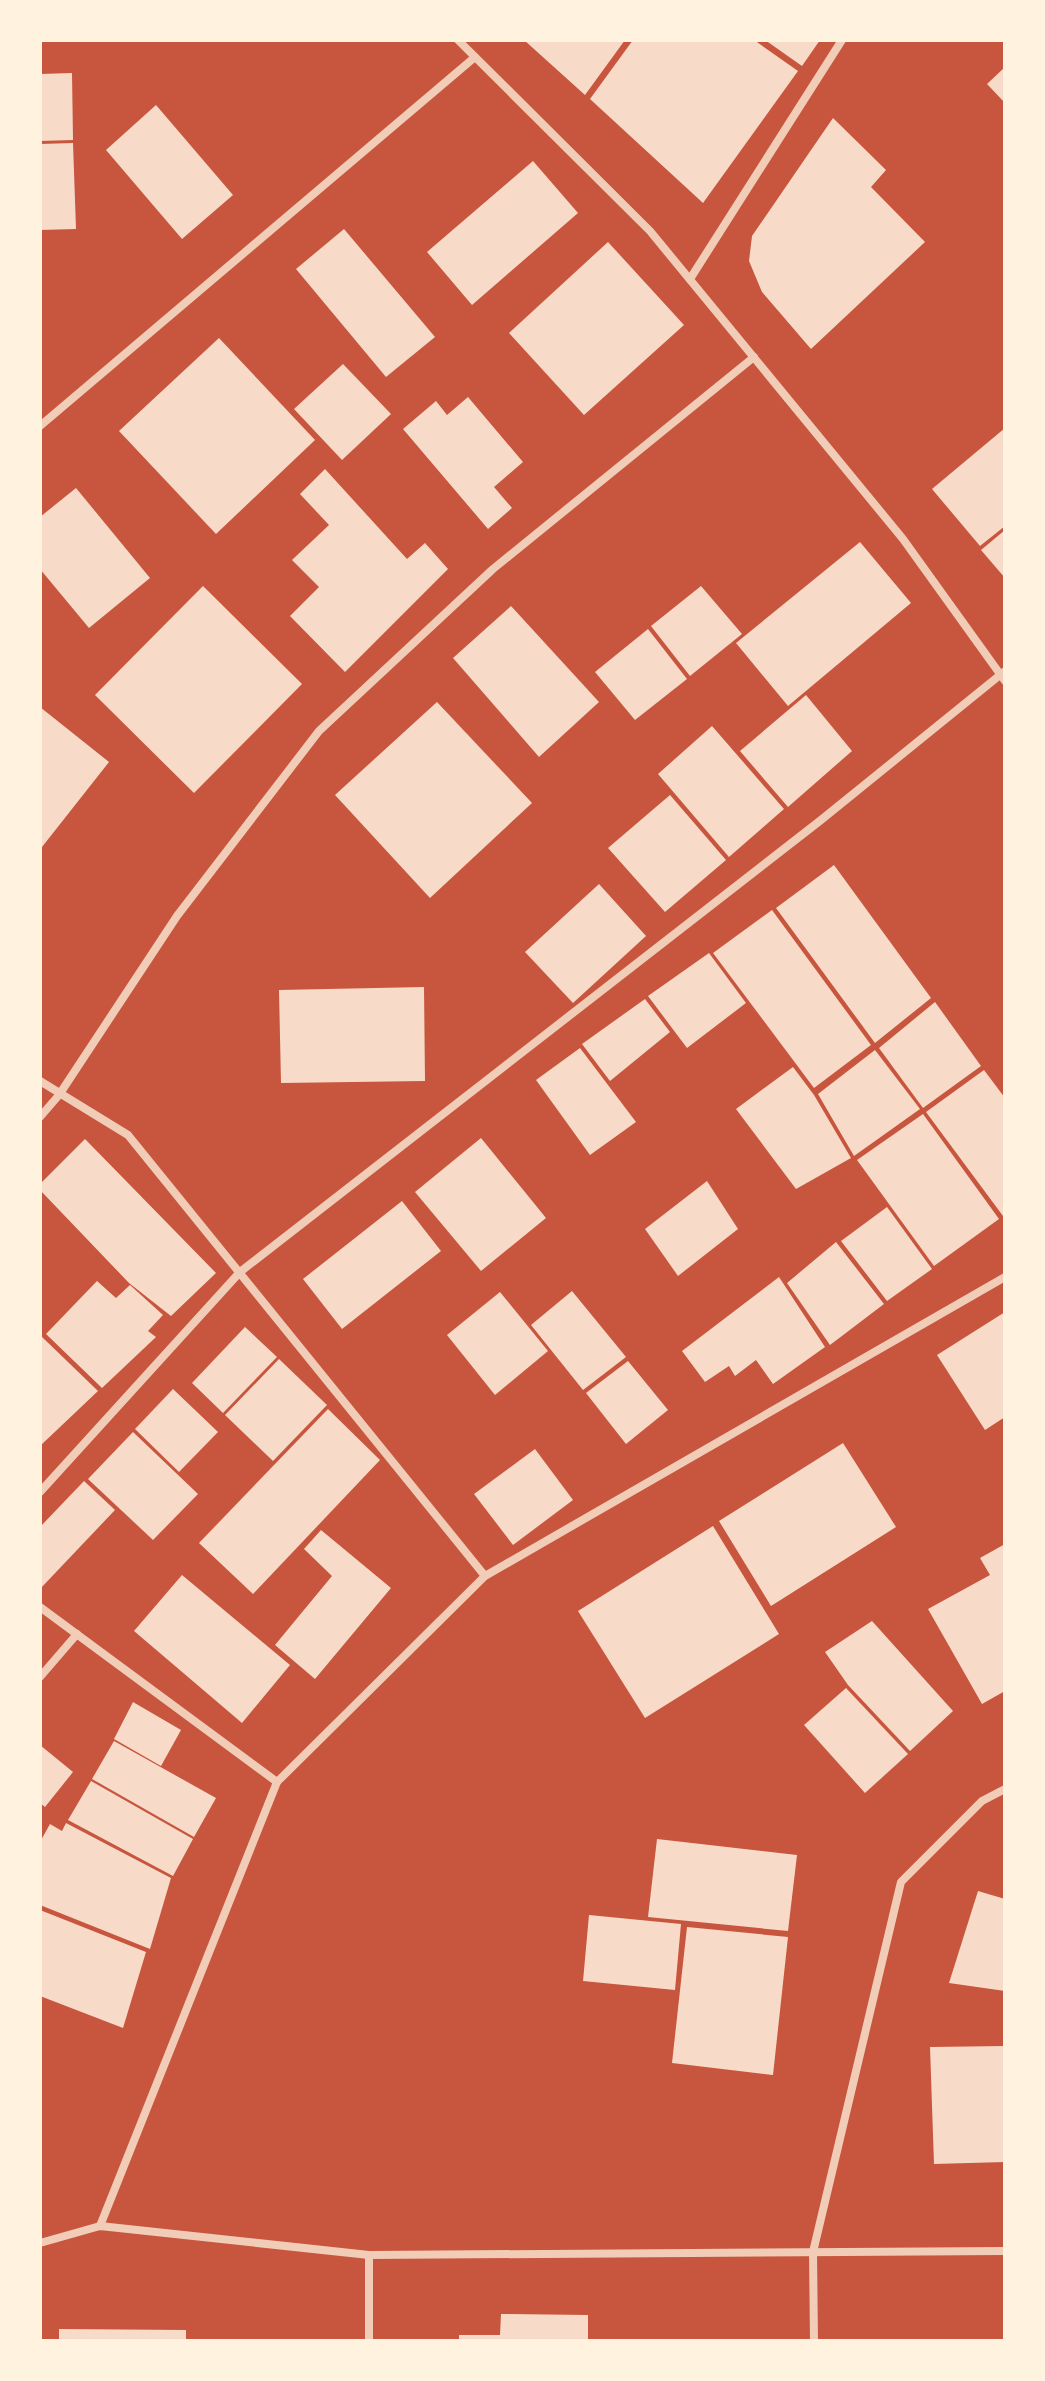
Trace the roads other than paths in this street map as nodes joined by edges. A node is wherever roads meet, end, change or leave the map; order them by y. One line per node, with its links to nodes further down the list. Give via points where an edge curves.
1 (458, 40): 3 (street)
2 (842, 40): 4 (street)
3 (475, 57): 4 (street, via 650,231); 6 (street)
4 (690, 279): 5 (street)
5 (754, 357): 7 (street, via 903,539); 9 (street, via 493,569 319,731 177,916)
6 (40, 426)
7 (1004, 676): 11 (street)
8 (40, 1081): 9 (street)
9 (59, 1095): 10 (street); 11 (street, via 128,1135)
10 (40, 1117)
11 (240, 1272): 13 (street); 14 (street)
12 (1005, 1277): 14 (street)
13 (40, 1492)
14 (485, 1576): 18 (street)
15 (40, 1607): 16 (street)
16 (77, 1634): 17 (street); 18 (street)
17 (40, 1677)
18 (277, 1782): 20 (street)
19 (1005, 1789): 23 (street, via 982,1801 901,1882)
20 (100, 2226): 21 (street); 24 (street)
21 (40, 2243)
22 (1005, 2251): 23 (street)
23 (813, 2252): 24 (street); 26 (street)
24 (369, 2255): 25 (street)
25 (369, 2341)
26 (814, 2341)

